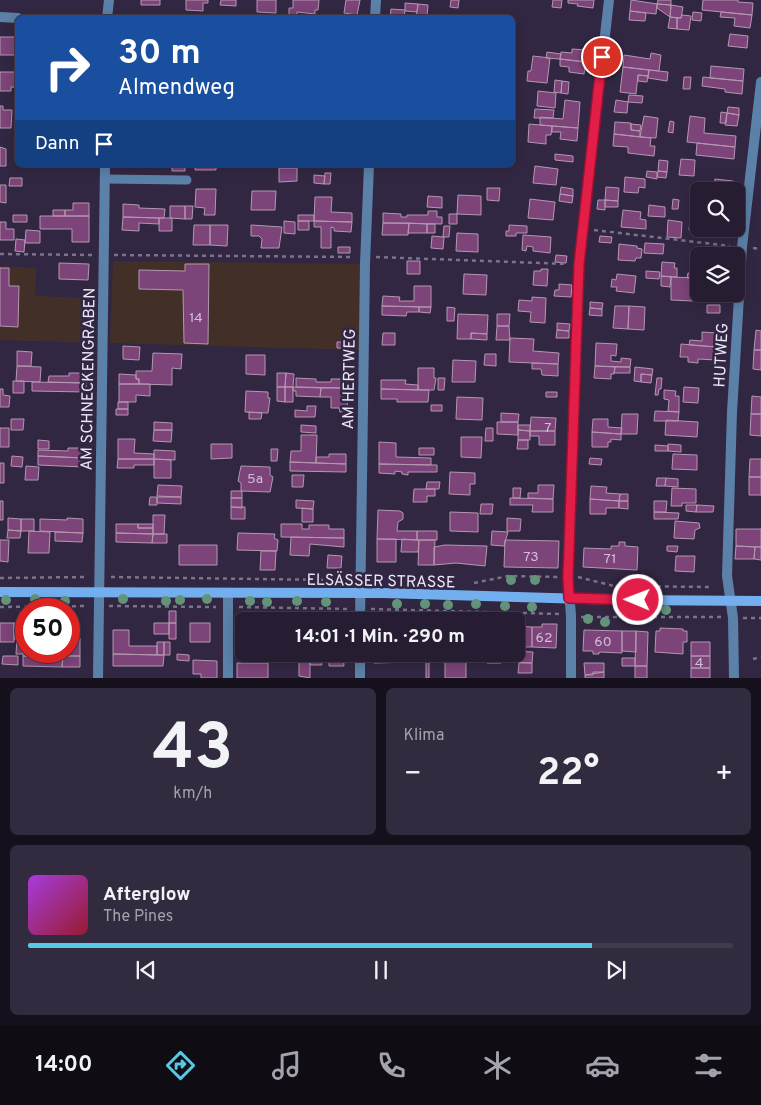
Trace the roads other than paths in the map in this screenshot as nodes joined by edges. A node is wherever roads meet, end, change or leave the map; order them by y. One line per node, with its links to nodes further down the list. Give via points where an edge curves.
1 (109, 0): 4 (street)
2 (376, 0): 5 (street)
3 (609, 0): 17 (street, via 579,264)
4 (108, 15)
5 (375, 15)
6 (0, 17): 7 (street)
7 (15, 18)
8 (761, 82): 18 (street, HUTWEG, via 742,247 732,412 727,567)
9 (105, 167): 11 (street, AM SCHNECKENGRABEN)
10 (369, 167): 16 (street, AM HERTWEG)
11 (105, 179): 12 (lane); 14 (street, AM SCHNECKENGRABEN)
12 (187, 180)
13 (0, 592): 14 (main road, ELSÄSSER STRASSE)
14 (99, 593): 15 (main road, ELSÄSSER STRASSE); 22 (street, AM SCHNECKENGRABEN)
15 (228, 593): 16 (main road, ELSÄSSER STRASSE); 23 (street)
16 (360, 593): 17 (main road, ELSÄSSER STRASSE); 20 (street, AM HERTWEG)
17 (569, 598): 18 (main road, ELSÄSSER STRASSE); 25 (street)
18 (731, 600): 19 (main road, ELSÄSSER STRASSE); 26 (street, HUTWEG)
19 (761, 601)
20 (360, 612)
21 (360, 662): 24 (street)
22 (98, 678)
23 (228, 678)
24 (360, 678)
25 (571, 678)
26 (734, 678)

